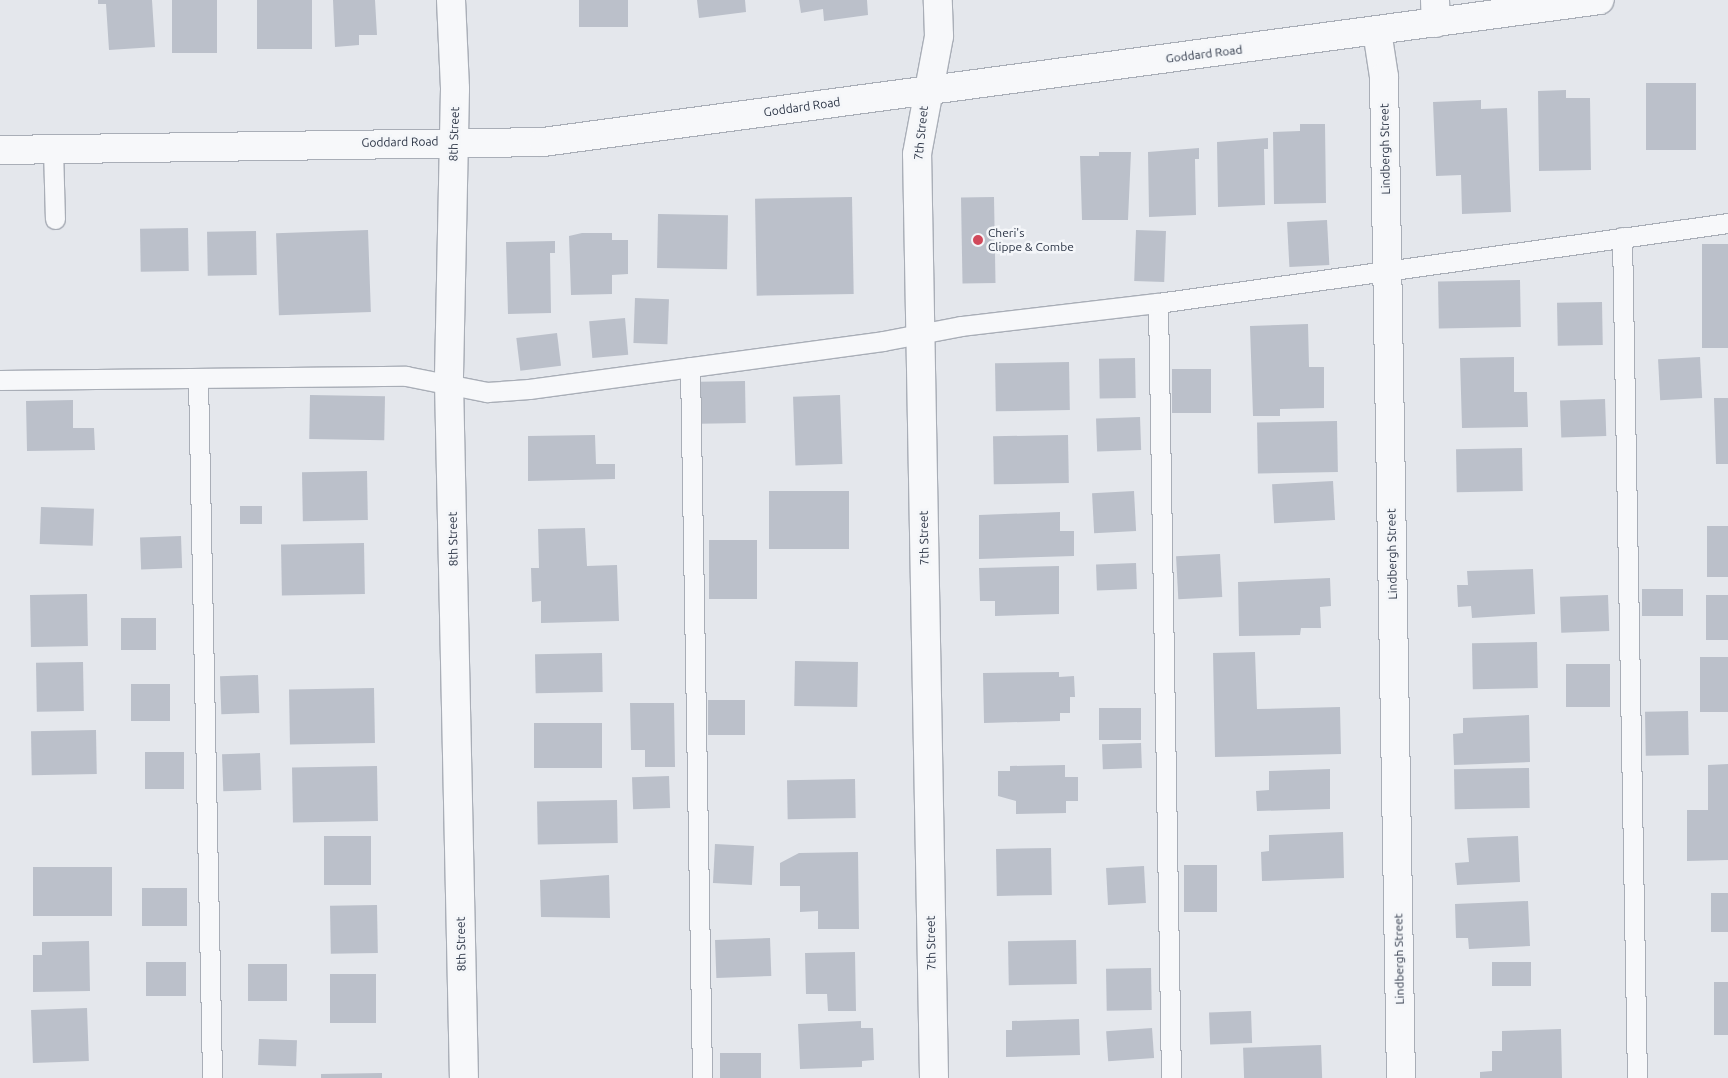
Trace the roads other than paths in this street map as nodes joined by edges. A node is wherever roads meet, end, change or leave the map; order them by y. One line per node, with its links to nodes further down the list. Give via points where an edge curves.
1 (451, 0): 7 (street, 8th Street)
2 (938, 0): 6 (street, 7th Street, via 939,36)
3 (1600, 0): 4 (street, Goddard Road)
4 (1436, 11): 5 (street, Goddard Road)
5 (1377, 31): 6 (street, Goddard Road); 13 (street, Lindbergh Street, via 1384,77)
6 (927, 90): 7 (street, Goddard Road, via 542,142); 15 (street, 7th Street, via 917,154)
7 (454, 141): 8 (street, Goddard Road); 19 (street, 8th Street)
8 (54, 149): 9 (street, Goddard Road); 10 (lane)
9 (0, 150)
10 (55, 219)
11 (1728, 223): 12 (lane)
12 (1622, 237): 13 (lane); 26 (lane)
13 (1387, 268): 14 (lane); 25 (street, Lindbergh Street)
14 (1158, 303): 15 (lane); 24 (lane)
15 (920, 331): 16 (lane, via 883,342); 23 (street, 7th Street)
16 (690, 367): 19 (lane, via 487,392); 22 (lane)
17 (198, 378): 18 (lane); 19 (lane, via 406,376); 20 (lane)
18 (0, 380)
19 (449, 382): 21 (street, 8th Street)
20 (212, 1078)
21 (464, 1078)
22 (702, 1078)
23 (934, 1078)
24 (1171, 1078)
25 (1401, 1078)
26 (1637, 1078)

